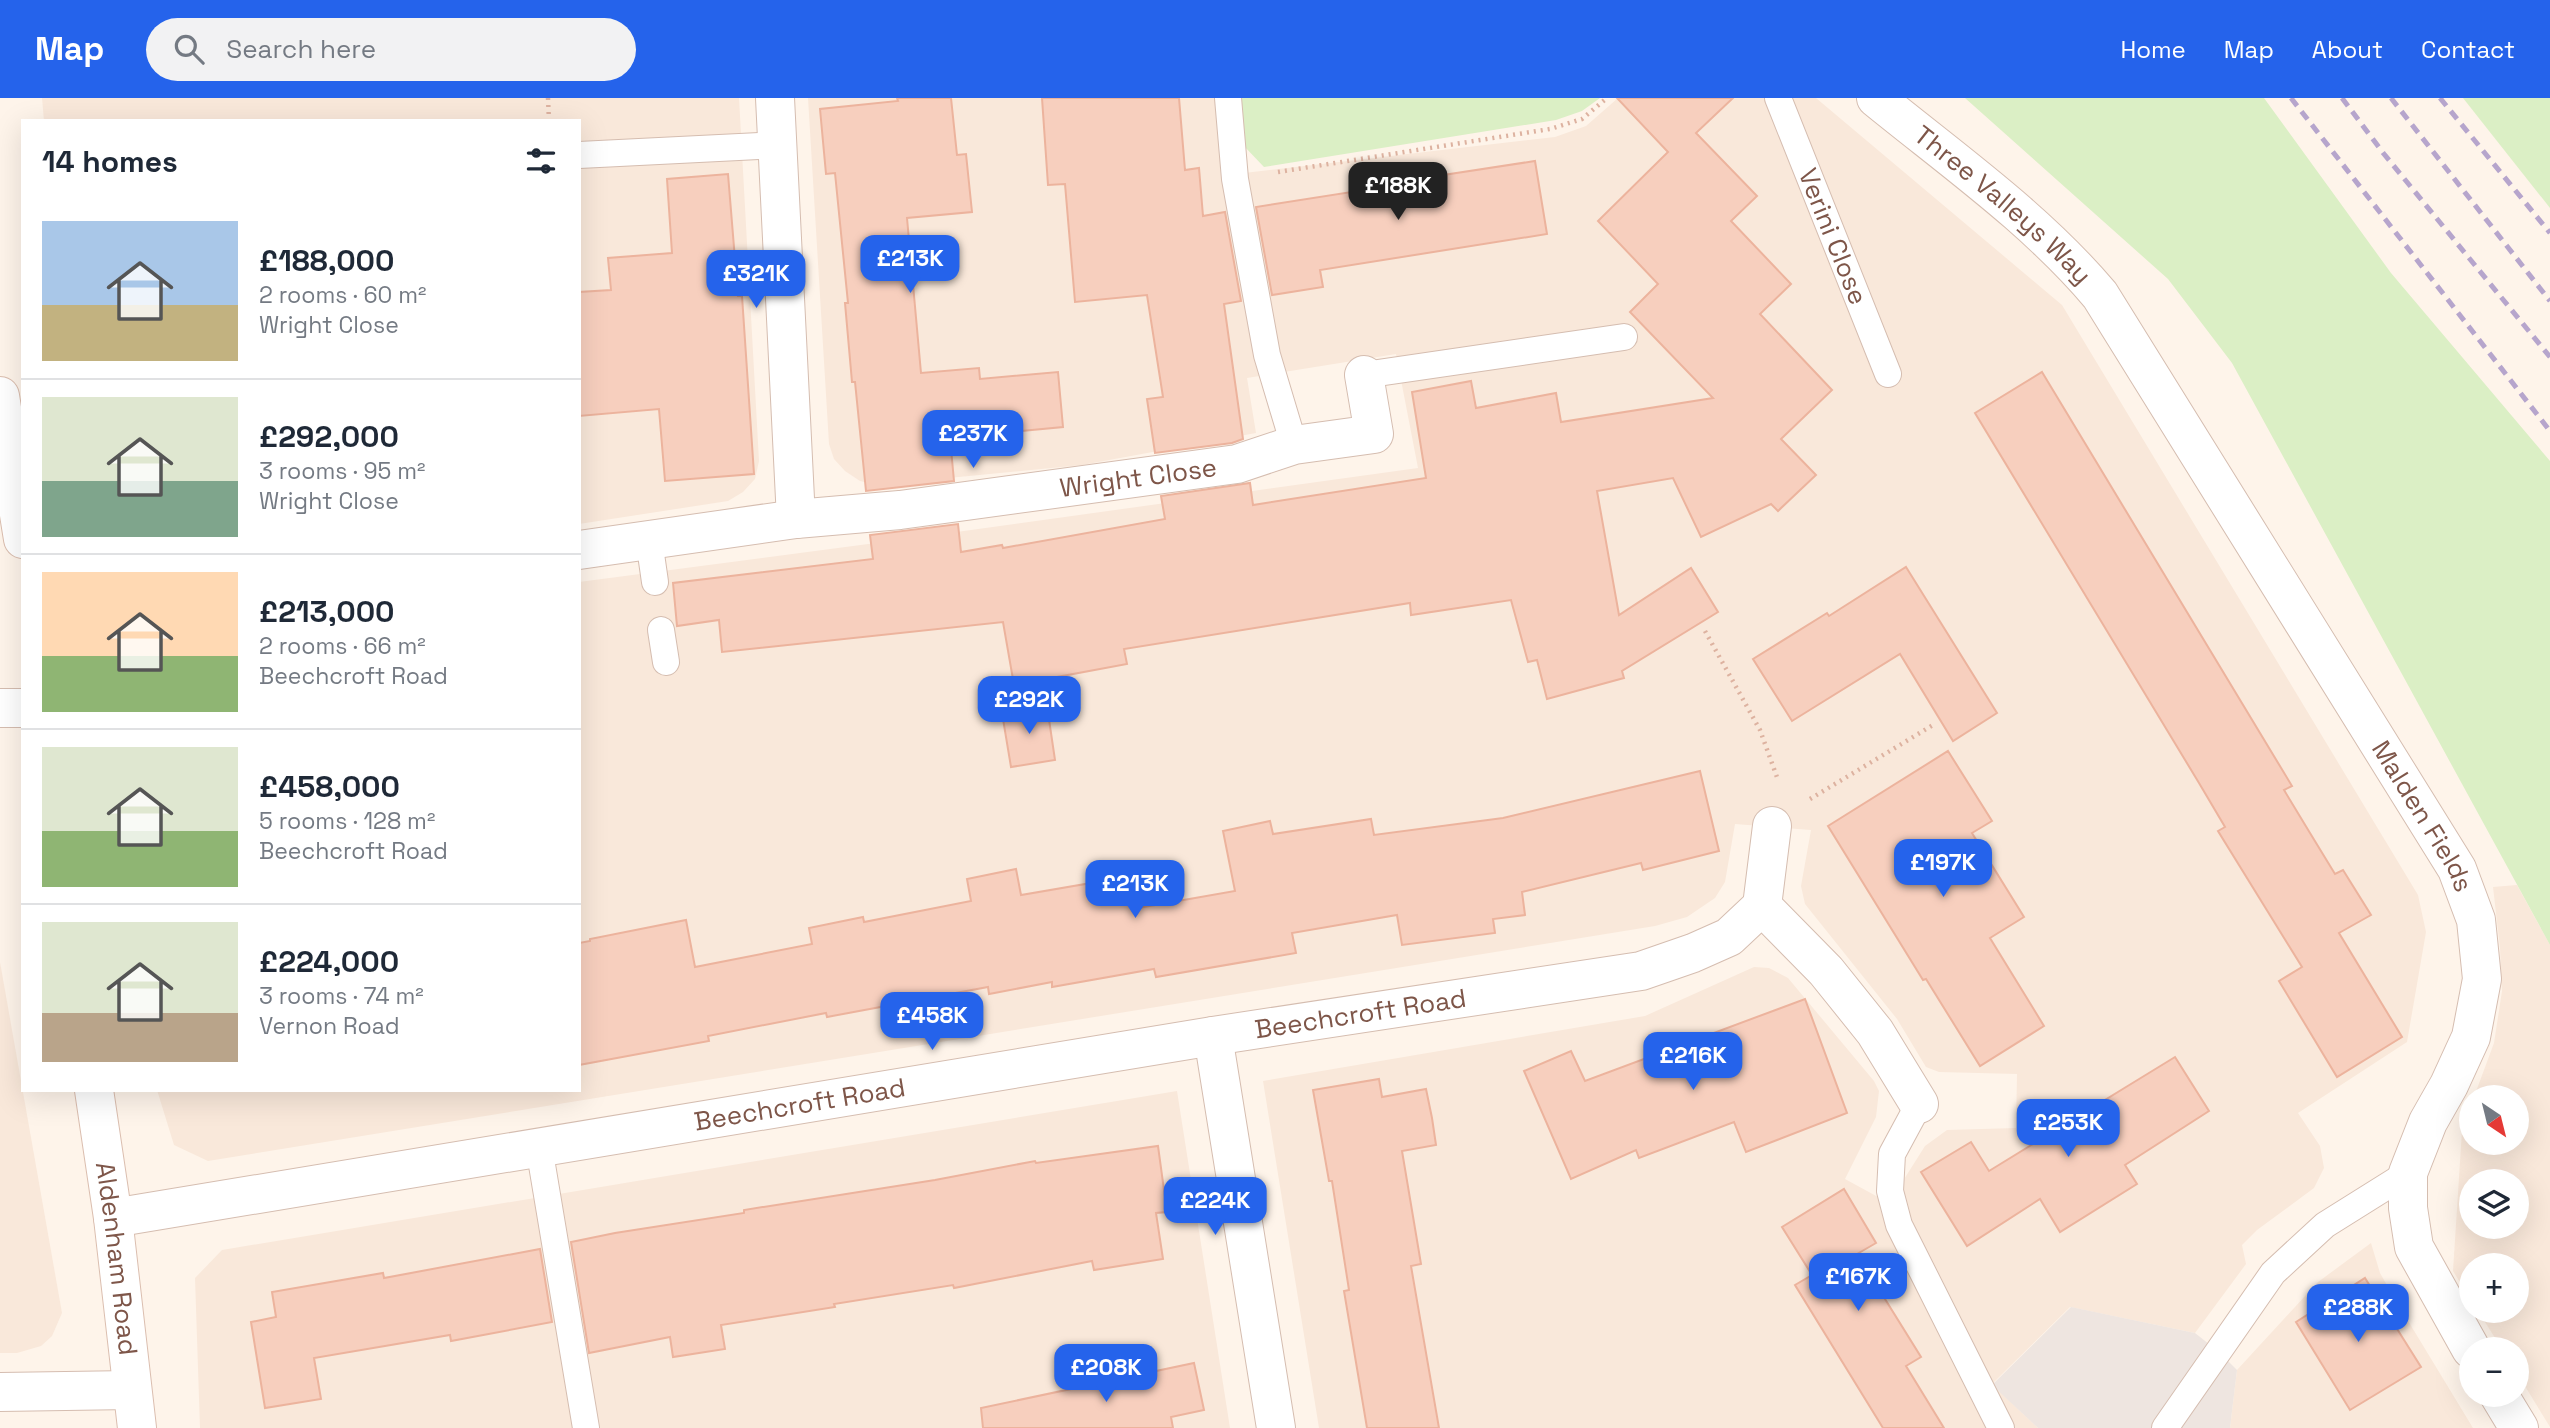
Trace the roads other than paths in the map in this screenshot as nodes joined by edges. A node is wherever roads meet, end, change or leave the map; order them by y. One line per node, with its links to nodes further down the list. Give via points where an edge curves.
1 (775, 98): 5 (street)
2 (1228, 98): 12 (lane, via 1235,179 1267,355)
3 (1778, 98): 9 (lane, Verini Close)
4 (1876, 98): 7 (street, Three Valleys Way, via 2071,261)
5 (777, 145): 6 (lane); 13 (street)
6 (581, 155)
7 (2119, 324): 28 (street, Malden Fields, via 2456,869 2476,920 2482,979 2472,1037 2428,1122)
8 (1623, 337): 10 (lane)
9 (1888, 374)
10 (1364, 375): 12 (street, Wright Close, via 1374,434)
11 (0, 396): 14 (street)
12 (1294, 444): 13 (street, Wright Close, via 1237,464 900,510)
13 (796, 519): 15 (street, Wright Close)
14 (21, 527)
15 (649, 540): 16 (street, Wright Close); 17 (lane)
16 (581, 550)
17 (654, 582)
18 (661, 630): 19 (lane)
19 (666, 662)
20 (0, 708): 21 (street)
21 (21, 708)
22 (1772, 826): 23 (street)
23 (1762, 906): 24 (street, Beechcroft Road, via 1728,937 1640,971); 26 (street, via 1826,971 1875,1032)
24 (1213, 1036): 27 (street, Beechcroft Road); 36 (street)
25 (94, 1092): 29 (street, Aldenham Road)
26 (1919, 1104): 37 (lane, via 1892,1154 1890,1191 1899,1225)
27 (539, 1147): 29 (street, Beechcroft Road); 35 (lane)
28 (2408, 1173): 30 (street, Malden Fields, via 2414,1247); 38 (lane, via 2325,1225 2273,1273)
29 (113, 1218): 31 (street, Aldenham Road)
30 (2464, 1337)
31 (131, 1390): 32 (street); 34 (street, Aldenham Road)
32 (0, 1392)
33 (2506, 1407): 39 (street)
34 (137, 1428)
35 (586, 1428)
36 (1276, 1428)
37 (2001, 1428)
38 (2165, 1428)
39 (2519, 1428)

